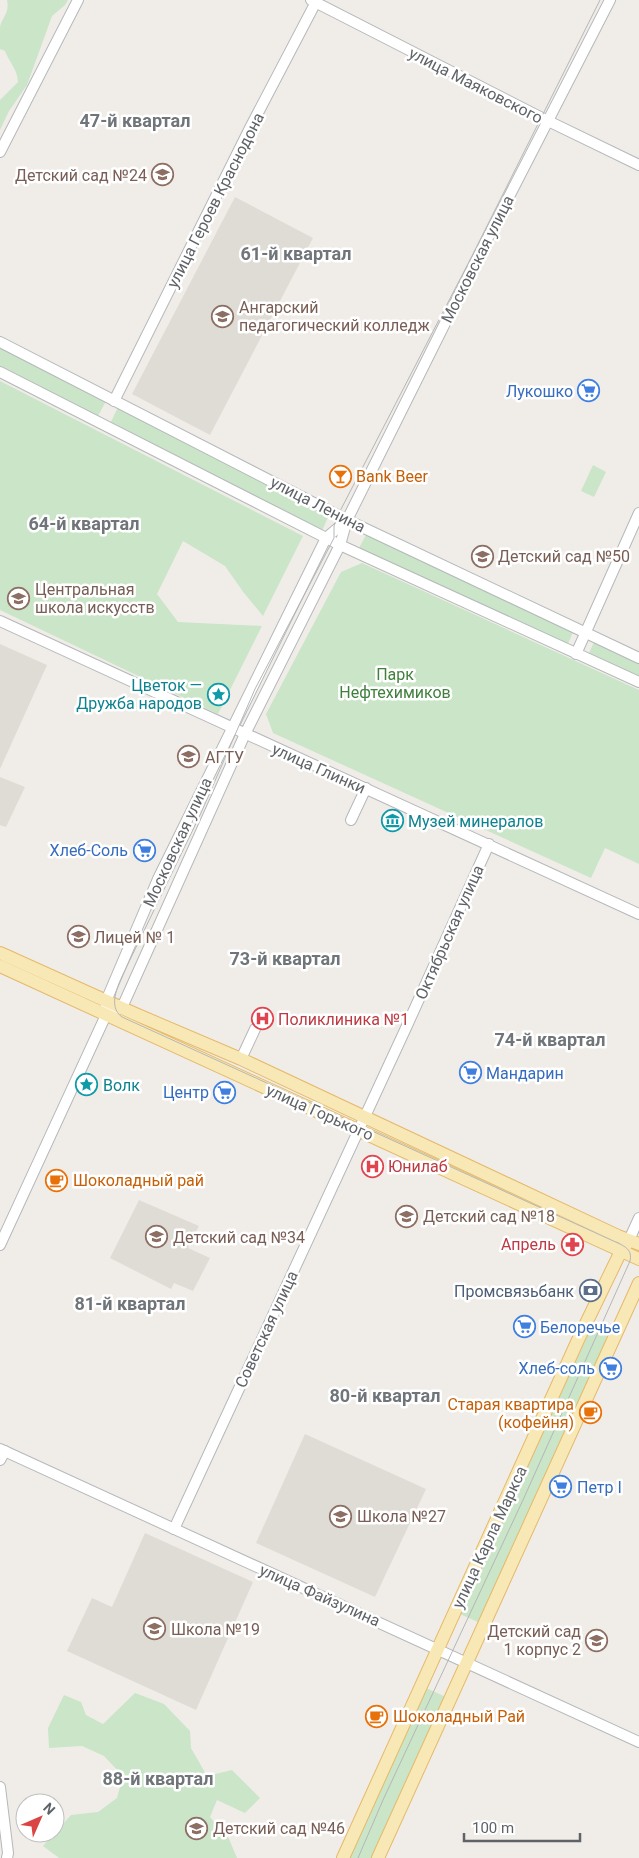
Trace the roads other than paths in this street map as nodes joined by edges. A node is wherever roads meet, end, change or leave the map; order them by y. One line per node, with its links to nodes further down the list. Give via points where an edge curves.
1 (78, 0): 5 (street)
2 (610, 0): 4 (street, Московская улица)
3 (314, 1): 4 (street, улица Маяковского); 9 (street, улица Героев Краснодона)
4 (547, 121): 6 (street, улица Маяковского); 11 (street, Московская улица)
5 (0, 152)
6 (639, 165)
7 (0, 342): 9 (street, улица Ленина)
8 (0, 372): 12 (street, улица Ленина)
9 (114, 400): 11 (street, улица Ленина)
10 (639, 512): 15 (street)
11 (348, 520): 12 (street, Московская улица); 13 (street, Московская улица); 15 (street, улица Ленина)
12 (326, 538): 13 (street, улица Ленина); 19 (street, Московская улица)
13 (340, 545): 16 (street, улица Ленина); 20 (street, Московская улица)
14 (0, 621): 19 (street, улица Глинки)
15 (586, 633): 16 (street); 17 (street, улица Ленина)
16 (576, 654): 18 (street, улица Ленина)
17 (639, 658)
18 (639, 682)
19 (231, 727): 20 (street, улица Глинки); 27 (street, Московская улица, via 158,879)
20 (245, 734): 21 (street, улица Глинки); 28 (street, Московская улица)
21 (366, 788): 22 (street); 23 (street, улица Глинки)
22 (351, 820)
23 (489, 844): 24 (street, улица Глинки); 32 (street, Октябрьская улица)
24 (639, 914)
25 (0, 953): 27 (main road, улица Горького)
26 (0, 966): 29 (main road, улица Горького)
27 (106, 1001): 28 (main road, улица Горького); 29 (street, Московская улица)
28 (120, 1007): 29 (street); 31 (main road, улица Горького)
29 (106, 1015): 32 (main road, улица Горького); 34 (street, Московская улица)
30 (255, 1029): 31 (street)
31 (241, 1059): 32 (main road, улица Горького)
32 (361, 1123): 35 (main road, улица Горького); 39 (street, Советская улица)
33 (639, 1218): 35 (street, улица Карла Маркса)
34 (0, 1244)
35 (630, 1245): 36 (main road, улица Горького); 40 (main road, улица Карла Маркса, via 578,1340)
36 (639, 1258)
37 (639, 1283): 41 (main road, улица Карла Маркса)
38 (2, 1453): 39 (street, улица Файзулина)
39 (174, 1529): 40 (street, улица Файзулина)
40 (438, 1649): 41 (street, улица Файзулина); 45 (main road, улица Карла Маркса)
41 (468, 1663): 42 (street, улица Файзулина); 46 (main road, улица Карла Маркса)
42 (639, 1742)
43 (0, 1787): 44 (street)
44 (7, 1858)
45 (342, 1858)
46 (378, 1858)

